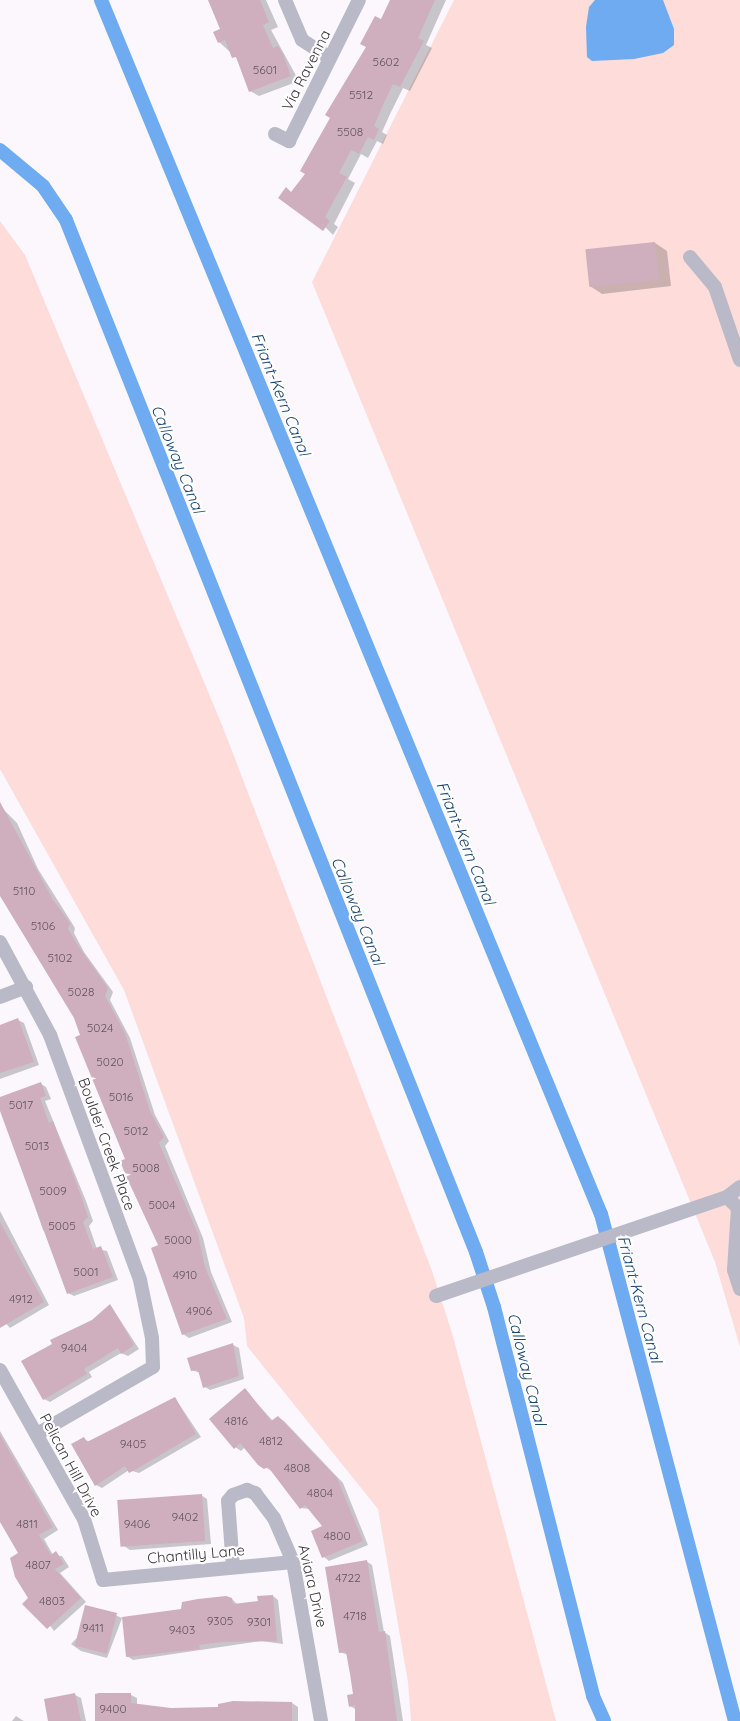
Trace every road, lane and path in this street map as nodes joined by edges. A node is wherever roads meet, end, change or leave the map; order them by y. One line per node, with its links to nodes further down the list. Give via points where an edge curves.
1 (285, 0): 3 (street, via 302,40)
2 (359, 0): 3 (street, Via Ravenna)
3 (330, 58): 4 (street, Via Ravenna, via 289,141)
4 (275, 134)
5 (690, 257): 6 (street, via 715,287)
6 (740, 360)
7 (0, 942): 8 (street, Boulder Creek Place)
8 (26, 987): 9 (street); 15 (street, Boulder Creek Place, via 50,1035 140,1280 153,1367)
9 (0, 997)
10 (740, 1187): 11 (street)
11 (728, 1197): 12 (street, via 738,1208 735,1270); 13 (street)
12 (740, 1288)
13 (436, 1296)
14 (0, 1370): 15 (street, Pelican Hill Drive)
15 (37, 1434): 18 (street, Pelican Hill Drive, via 84,1519)
16 (293, 1562): 17 (street, Chantilly Lane); 17 (street, Aviara Drive, via 285,1538 261,1499 255,1492 240,1491 228,1501 227,1509); 19 (street, Aviara Drive)
17 (233, 1567): 18 (street, Chantilly Lane)
18 (103, 1580)
19 (321, 1721)

